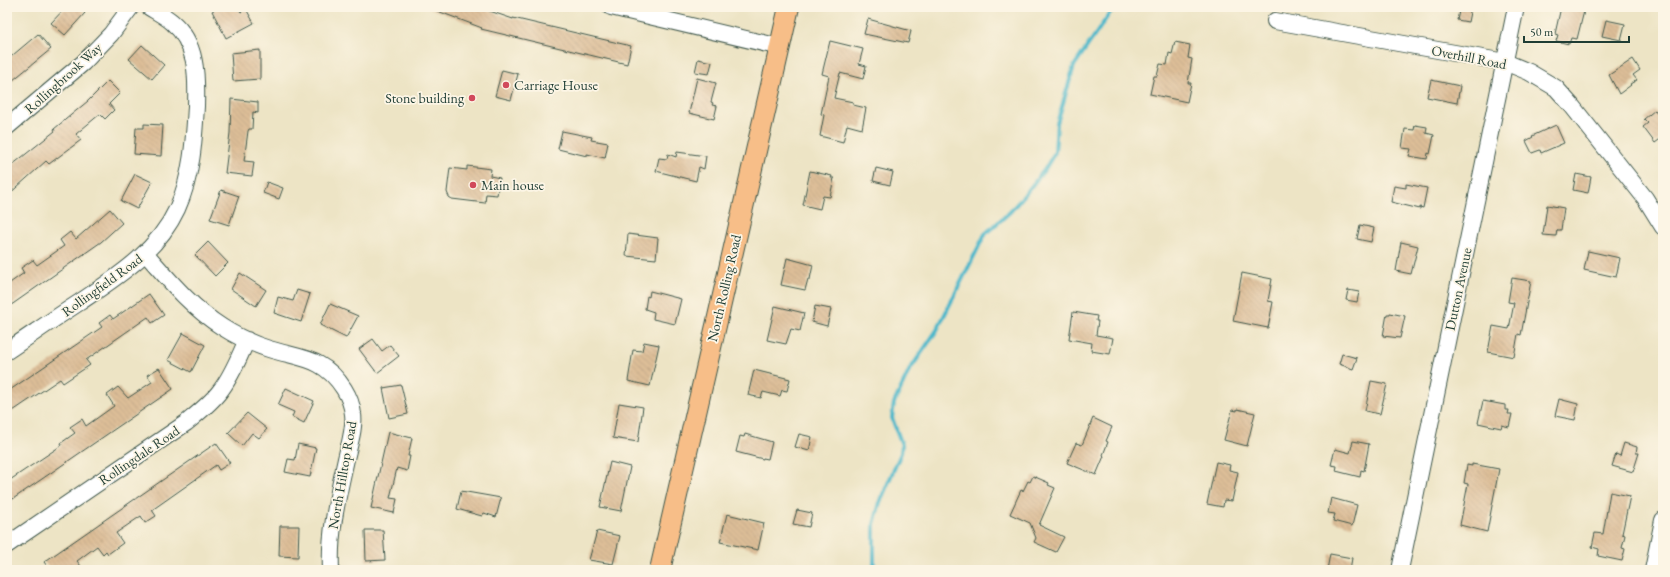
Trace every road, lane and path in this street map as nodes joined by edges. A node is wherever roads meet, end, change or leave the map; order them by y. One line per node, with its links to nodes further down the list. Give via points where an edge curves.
1 (131, 7): 9 (street, Rollingbrook Way, via 111,34 84,63)
2 (149, 7): 11 (street, Rollingfield Road, via 172,22 185,36 193,53 197,75 193,153 186,182 177,209)
3 (611, 7): 7 (street)
4 (789, 7): 7 (main road, North Rolling Road)
5 (1516, 7): 8 (street, Dutton Avenue)
6 (1275, 21): 8 (street, Overhill Road)
7 (780, 47): 17 (main road, North Rolling Road)
8 (1505, 62): 10 (street, Overhill Road, via 1530,72 1556,88 1645,198); 18 (street, Dutton Avenue)
9 (7, 127)
10 (1663, 227)
11 (146, 254): 12 (street, North Hilltop Road, via 205,315); 13 (street, Rollingfield Road, via 117,277)
12 (247, 340): 15 (street, Rollingdale Road, via 221,391 205,407 186,423); 16 (street, North Hilltop Road, via 268,349 318,363 330,371 350,398 353,415 351,434 332,524)
13 (7, 351)
14 (1663, 520): 19 (street)
15 (7, 545)
16 (331, 570)
17 (660, 570)
18 (1400, 570)
19 (1653, 570)

